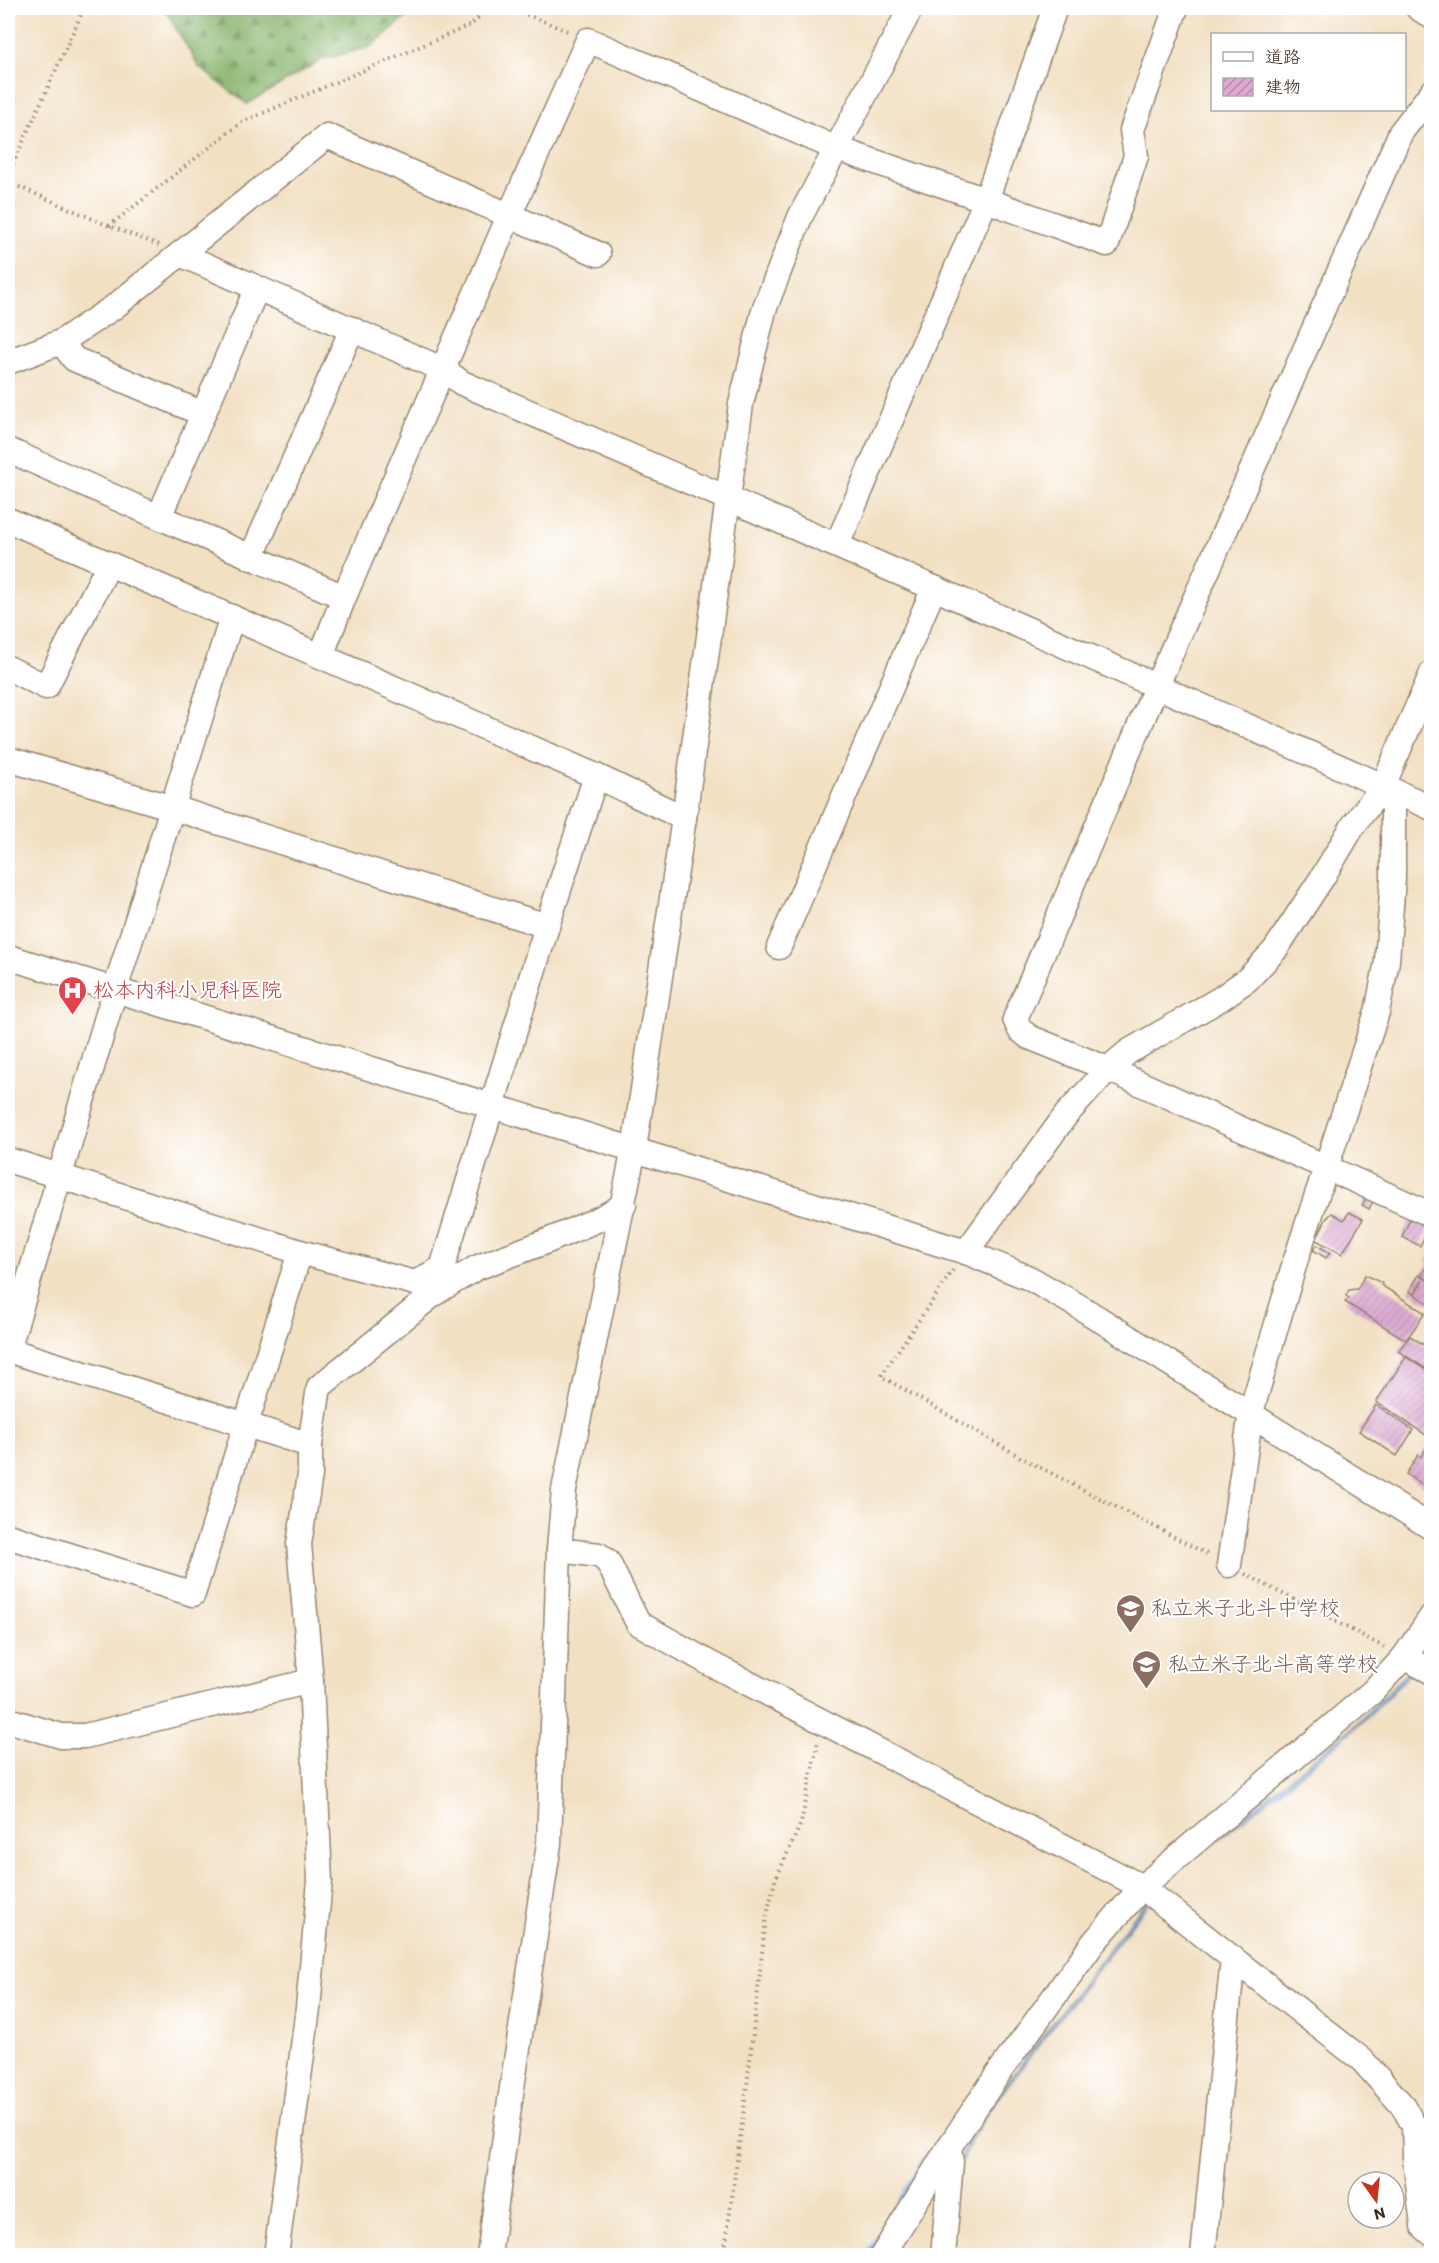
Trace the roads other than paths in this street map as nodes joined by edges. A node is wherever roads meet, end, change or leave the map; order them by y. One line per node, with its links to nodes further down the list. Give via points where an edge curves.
1 (911, 8): 7 (street)
2 (1055, 8): 8 (street)
3 (1176, 8): 8 (street, via 1132,130 1136,156 1107,244)
4 (1418, 8): 5 (street)
5 (1431, 17)
6 (1431, 92): 31 (street, via 1401,132)
7 (836, 148): 8 (street); 9 (street, via 588,40); 19 (street, via 800,217 764,310 741,404)
8 (986, 200): 22 (street)
9 (510, 214): 10 (street, via 327,136); 11 (street); 16 (street)
10 (180, 254): 12 (street); 14 (street, via 114,307)
11 (597, 254)
12 (257, 288): 13 (street); 17 (street)
13 (351, 329): 16 (street); 23 (street)
14 (61, 342): 15 (street); 17 (street, via 74,359)
15 (8, 362)
16 (444, 370): 19 (street, via 462,383); 26 (street)
17 (203, 414): 20 (street)
18 (8, 450): 20 (street)
19 (728, 499): 22 (street); 37 (street)
20 (159, 517): 23 (street)
21 (8, 519): 24 (street)
22 (837, 545): 25 (street)
23 (251, 558): 26 (street)
24 (109, 564): 27 (street); 29 (street, via 46,687)
25 (934, 588): 31 (street); 39 (street)
26 (344, 597): 28 (street)
27 (231, 617): 28 (street); 35 (street)
28 (321, 656): 33 (street)
29 (8, 668)
30 (1431, 673): 34 (street)
31 (1157, 685): 34 (street); 42 (street, via 1014,1019 1029,1038)
32 (8, 759): 35 (street)
33 (596, 776): 37 (street); 38 (street)
34 (1388, 788): 36 (street); 42 (street, via 1353,826 1275,950 1248,979 1128,1052); 46 (street, via 1393,878 1387,961 1377,1011)
35 (173, 808): 38 (street); 41 (street)
36 (1431, 808)
37 (684, 818): 44 (street)
38 (547, 926): 43 (street)
39 (779, 947)
40 (8, 957): 41 (street)
41 (115, 990): 43 (street); 47 (street)
42 (1108, 1069): 46 (street); 51 (street, via 1066,1115)
43 (493, 1107): 44 (street); 52 (street, via 442,1268)
44 (634, 1149): 48 (street); 51 (street)
45 (8, 1160): 47 (street)
46 (1325, 1168): 49 (street); 54 (street)
47 (59, 1175): 50 (street); 53 (street)
48 (624, 1205): 52 (street, via 550,1240); 59 (street, via 564,1490)
49 (1431, 1215)
50 (300, 1252): 52 (street); 55 (street)
51 (966, 1252): 54 (street, via 1029,1278)
52 (431, 1285): 56 (street, via 319,1387)
53 (8, 1350): 55 (street)
54 (1251, 1412): 57 (street); 60 (street)
55 (246, 1425): 56 (street); 58 (street, via 193,1594)
56 (310, 1445): 64 (street, via 310,1476 299,1544)
57 (1431, 1528)
58 (8, 1536)
59 (559, 1550): 66 (street, via 599,1555 608,1562 638,1623); 71 (street, via 549,1844)
60 (1229, 1565)
61 (1431, 1616): 62 (street)
62 (1404, 1657): 63 (street); 66 (street, via 1372,1692)
63 (1431, 1671)
64 (311, 1681): 65 (street, via 85,1736 61,1736); 70 (street, via 320,1881)
65 (8, 1720)
66 (1142, 1887): 67 (street); 68 (street, via 1094,1942)
67 (1233, 1958): 69 (street, via 1362,2060 1403,2106 1414,2126 1423,2226); 74 (street)
68 (948, 2147): 72 (street); 73 (street, via 951,2162)
69 (1431, 2234)
70 (276, 2256)
71 (489, 2256)
72 (882, 2256)
73 (943, 2256)
74 (1203, 2256)

